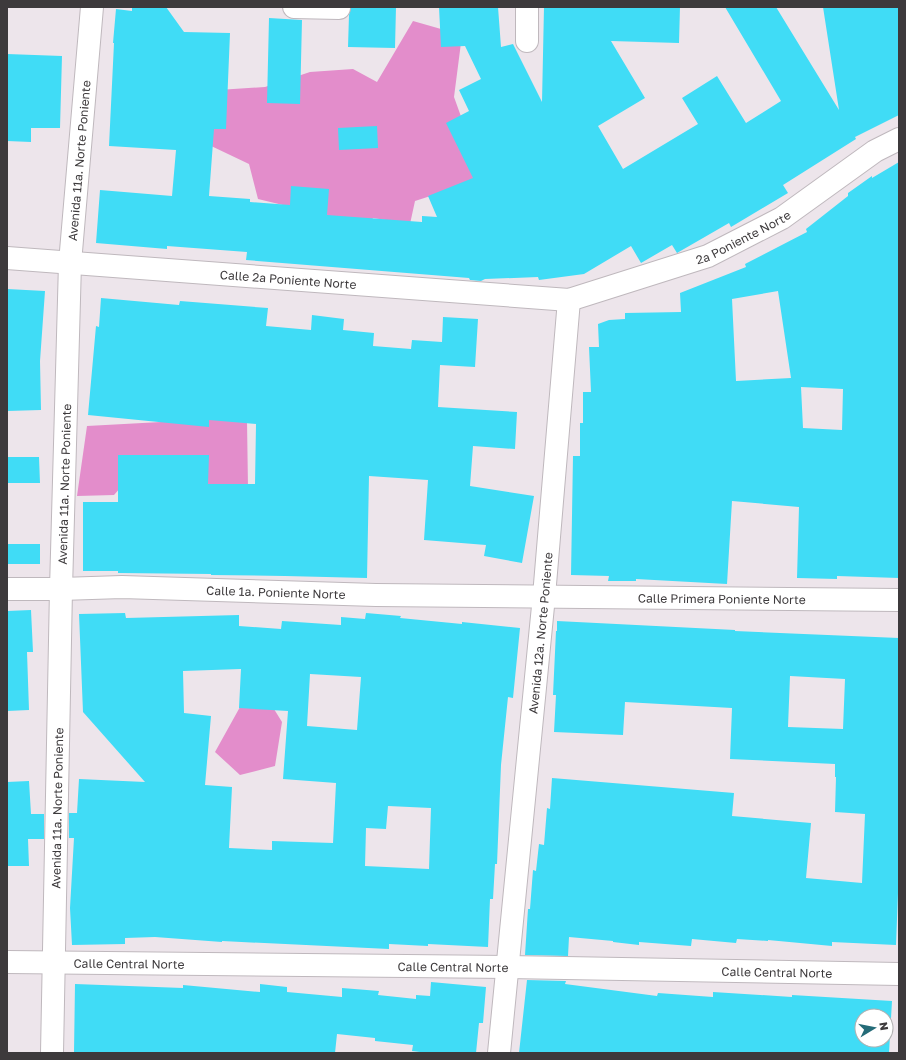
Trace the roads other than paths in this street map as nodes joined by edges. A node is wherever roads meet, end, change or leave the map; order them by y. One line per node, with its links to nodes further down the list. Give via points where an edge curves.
1 (92, 7): 8 (street, Avenida 11a. Norte Poniente)
2 (294, 7): 4 (street)
3 (527, 7): 5 (street)
4 (338, 8)
5 (527, 41)
6 (899, 139): 9 (street, 2a Poniente Norte, via 875,151 782,218 708,256)
7 (7, 258): 8 (street, Calle 2a Poniente Norte)
8 (70, 263): 9 (street, Calle 2a Poniente Norte); 11 (street, Avenida 11a. Norte Poniente)
9 (569, 300): 12 (street, Avenida 12a. Norte Poniente)
10 (7, 589): 11 (street, Calle 1a. Poniente Norte)
11 (61, 589): 12 (street, Calle 1a. Poniente Norte, via 122,587 376,595); 15 (street, Avenida 11a. Norte Poniente)
12 (544, 596): 13 (street, Calle Primera Poniente Norte); 16 (street, Avenida 12a. Norte Poniente)
13 (899, 600)
14 (7, 962): 15 (street, Calle Central Norte)
15 (54, 963): 16 (street, Calle Central Norte); 18 (street, Avenida 11a. Norte Poniente)
16 (508, 966): 17 (street, Calle Central Norte); 19 (street, Avenida 12a. Norte Poniente)
17 (899, 974)
18 (52, 1053)
19 (499, 1053)

